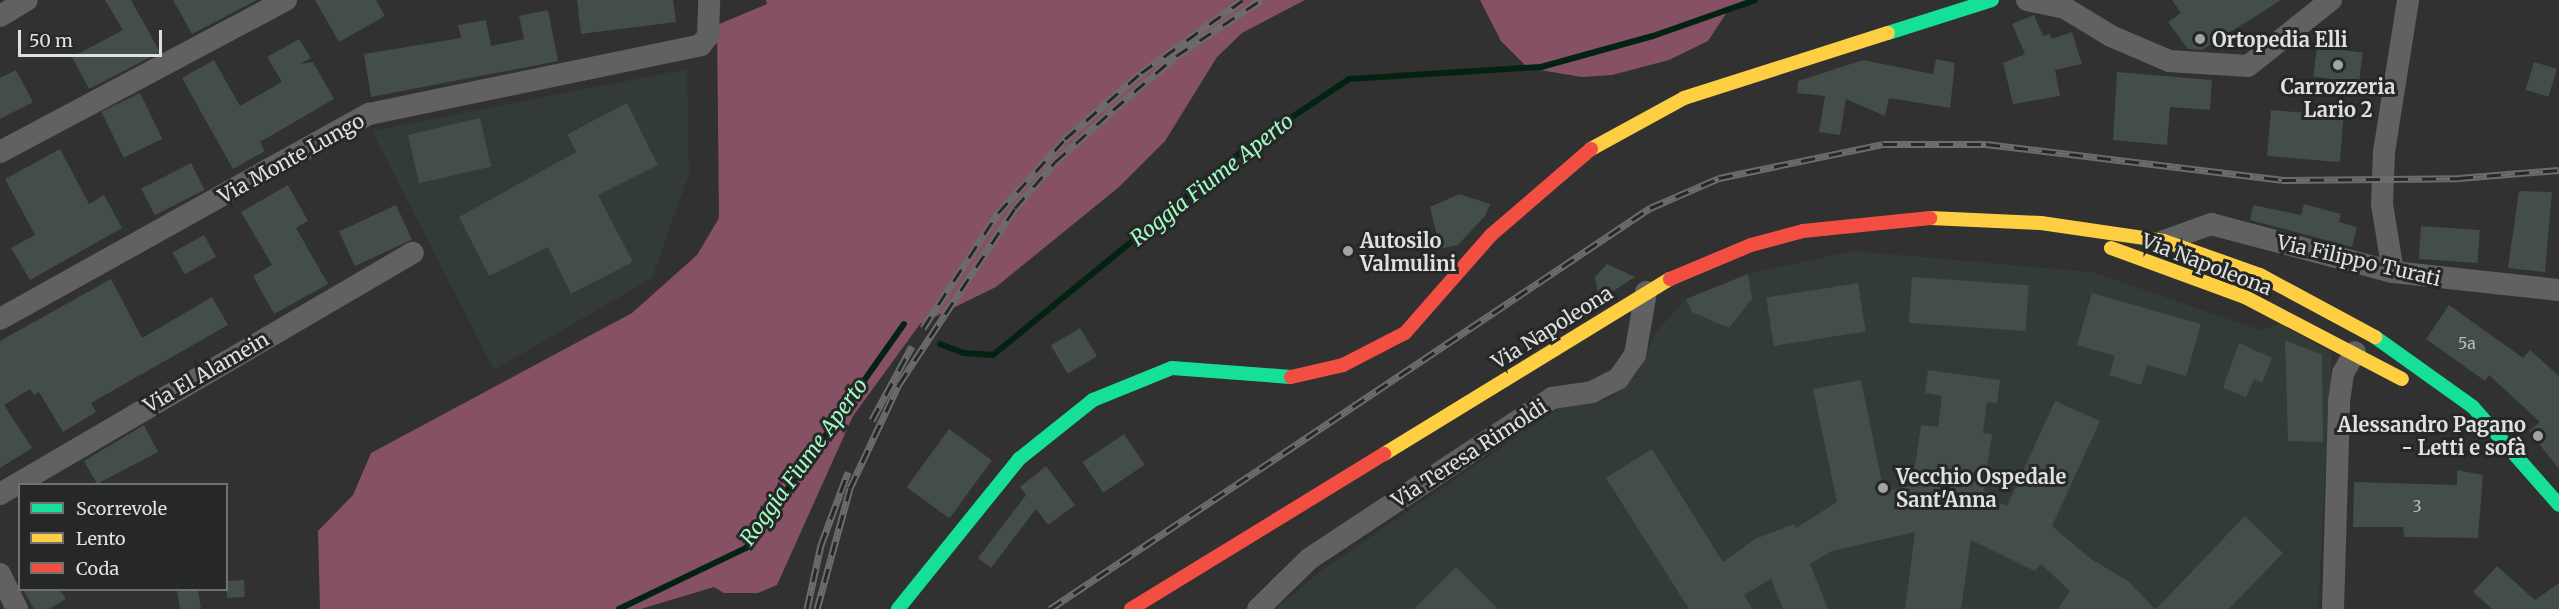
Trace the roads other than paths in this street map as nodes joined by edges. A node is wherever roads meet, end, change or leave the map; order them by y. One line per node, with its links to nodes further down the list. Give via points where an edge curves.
1 (27, 0): 8 (street)
2 (286, 0): 9 (street)
3 (709, 0): 16 (street, Via Monte Lungo, via 708,36 701,45 369,114)
4 (1992, 0): 26 (main road, via 1684,98 1590,150 1491,235 1405,333 1342,365 1291,378 1172,368 1093,400 1019,459)
5 (2027, 0): 6 (street, via 2065,8 2111,36 2169,61 2248,66)
6 (2331, 0)
7 (2408, 0): 13 (street, via 2384,152 2382,204)
8 (0, 16)
9 (0, 152)
10 (2041, 223): 11 (main road, Via Napoleona, via 2135,248); 15 (main road, Via Napoleona, via 1951,217 1803,231 1751,245); 17 (main road, Via Napoleona, via 2245,297)
11 (2164, 241): 13 (street, Via Filippo Turati, via 2211,224); 18 (main road, Via Napoleona, via 2260,275 2328,308)
12 (413, 252): 21 (street, Via El Alamein)
13 (2392, 272): 14 (street, Via Filippo Turati)
14 (2559, 290)
15 (1646, 292): 27 (main road, Via Napoleona); 28 (street, Via Teresa Rimoldi, via 1635,355 1618,379 1592,392 1552,398 1309,559)
16 (0, 319)
17 (2355, 352): 18 (main road, Via Napoleona); 19 (main road, Via Napoleona, via 2429,394); 29 (street, via 2343,373 2339,402)
18 (2404, 358): 19 (main road, Via Napoleona, via 2473,407)
19 (2525, 462): 23 (main road, Via Napoleona)
20 (18, 483): 22 (street, Via El Alamein)
21 (19, 483)
22 (0, 494)
23 (2559, 505)
24 (0, 574): 25 (street)
25 (17, 609)
26 (898, 609)
27 (1131, 609)
28 (1257, 609)
29 (2333, 609)

